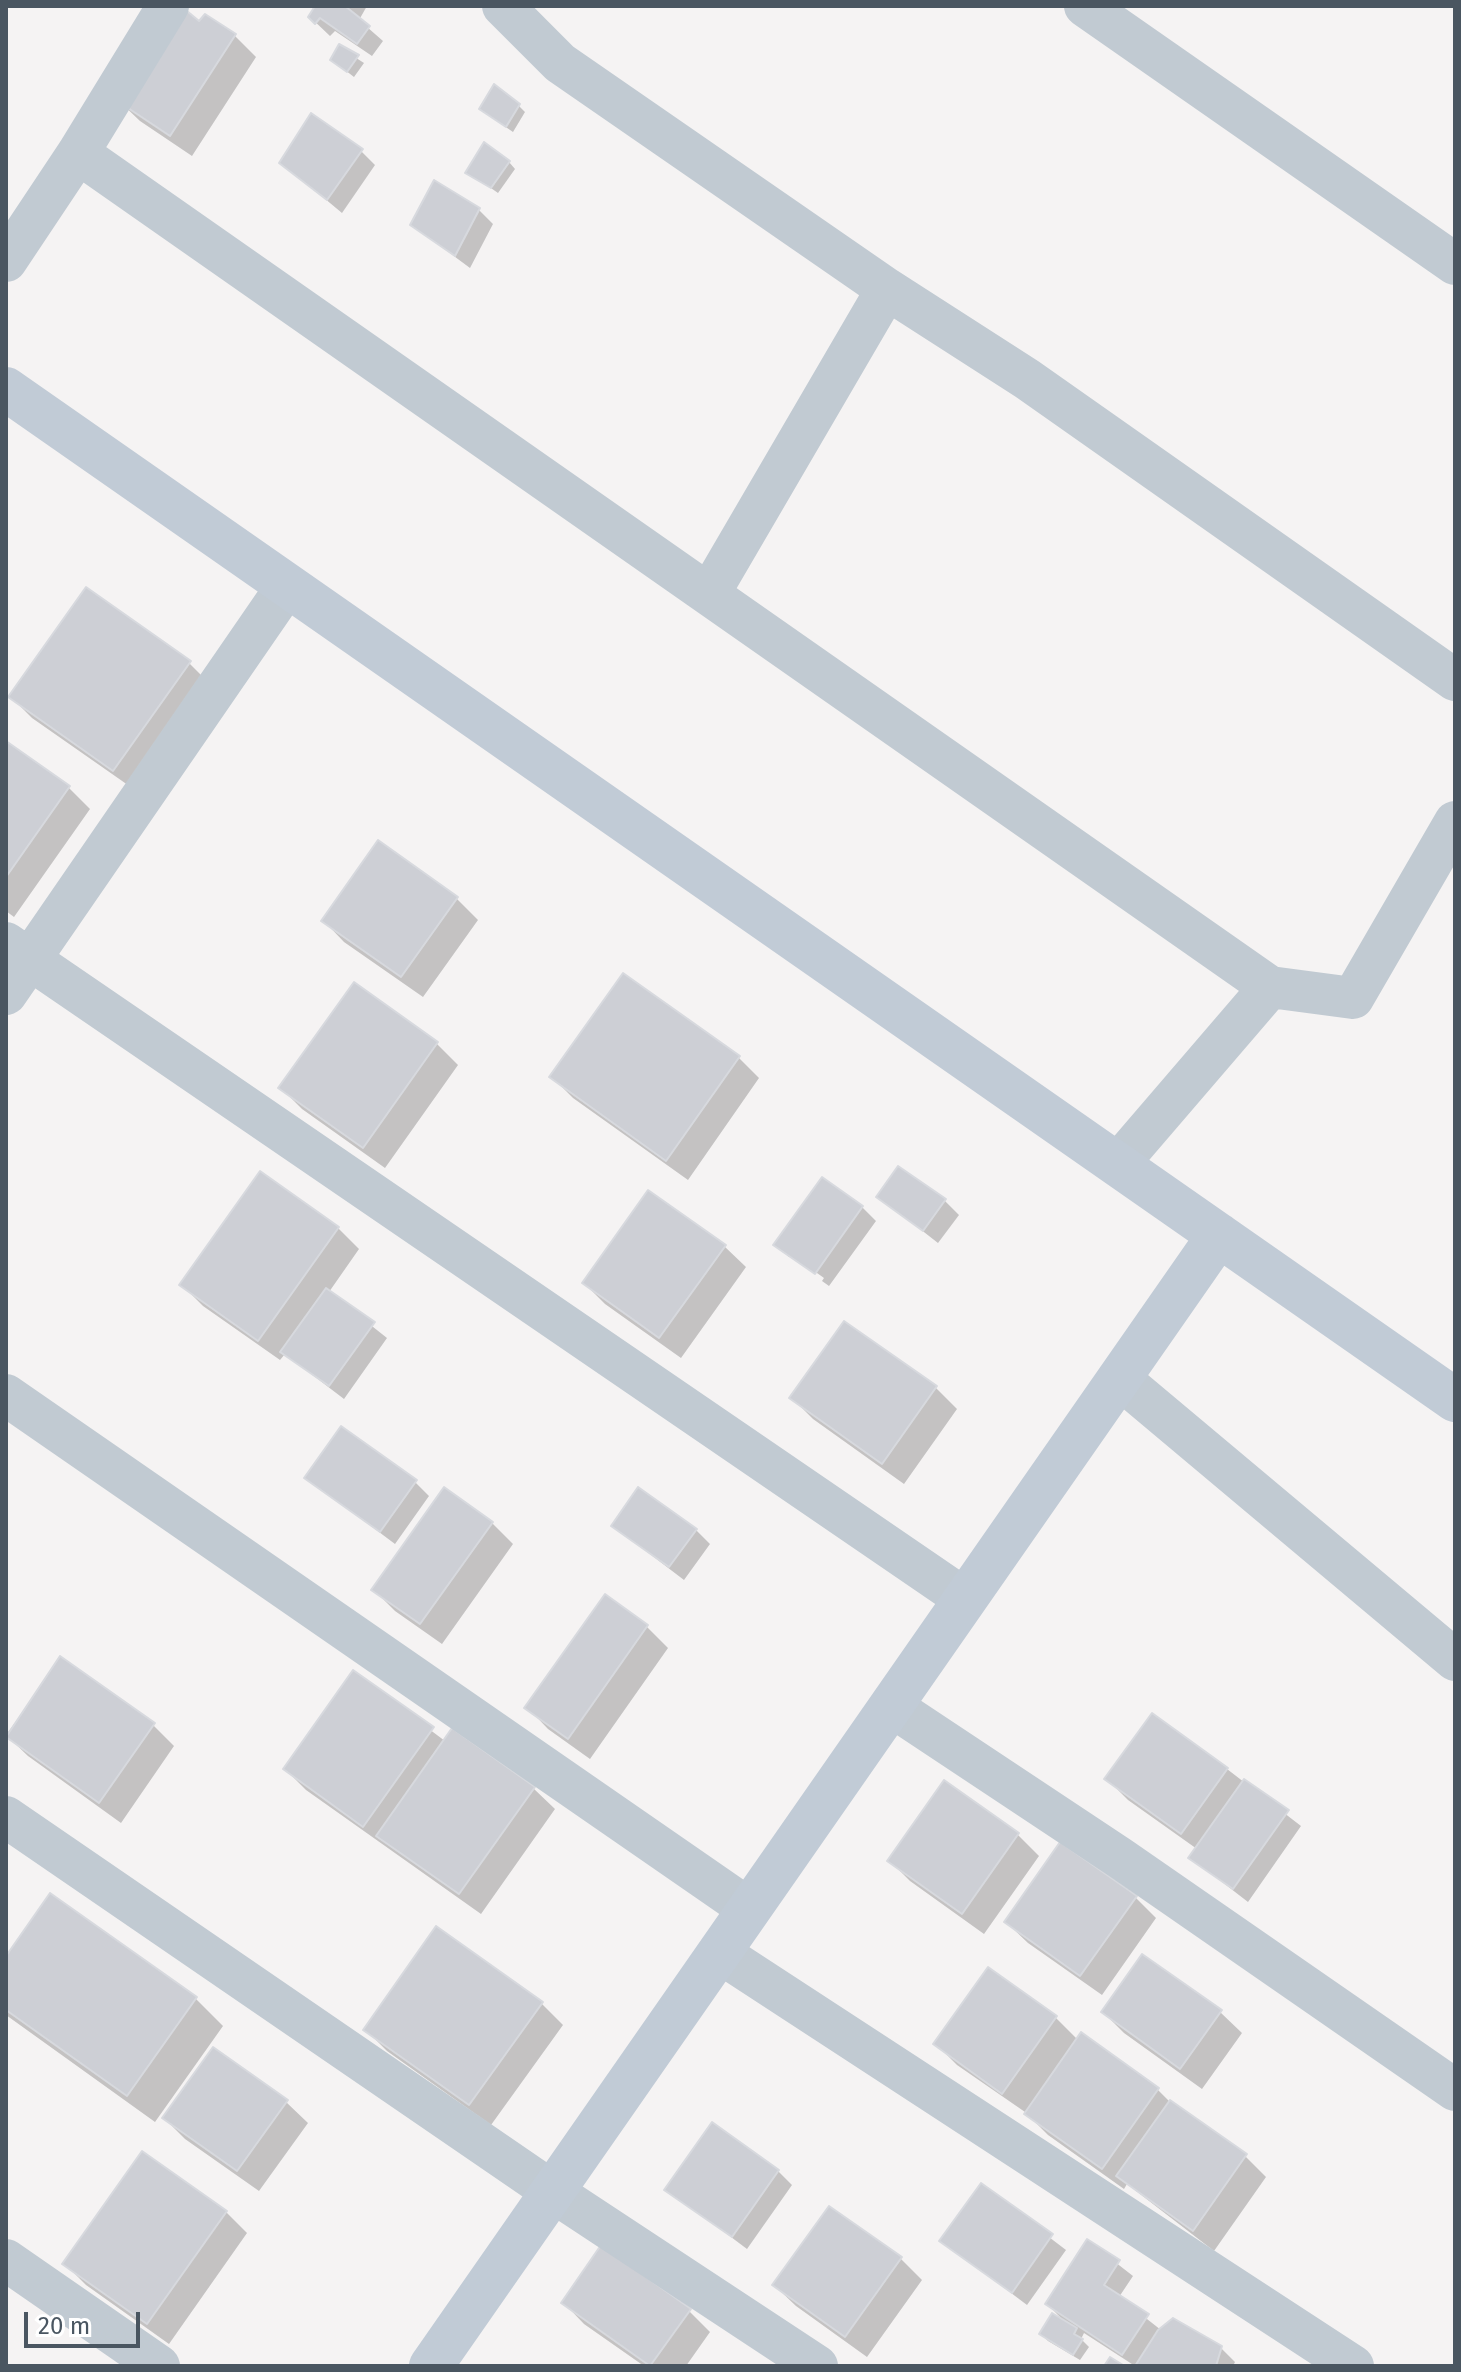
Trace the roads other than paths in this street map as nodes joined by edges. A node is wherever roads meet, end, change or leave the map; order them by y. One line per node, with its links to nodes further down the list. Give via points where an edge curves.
1 (168, 6): 4 (street)
2 (503, 6): 7 (street, via 560,63)
3 (1085, 6): 6 (street)
4 (78, 153): 5 (street); 10 (street)
5 (6, 261)
6 (1455, 264)
7 (887, 289): 10 (street); 11 (street, via 1027,379)
8 (6, 389): 9 (street)
9 (287, 586): 13 (street); 16 (street)
10 (709, 594): 14 (street)
11 (1455, 680)
12 (1455, 822): 14 (street, via 1353,998)
13 (18, 951): 15 (street); 21 (street)
14 (1270, 987): 16 (street)
15 (6, 994)
16 (1118, 1164): 17 (street)
17 (1219, 1235): 18 (street); 20 (street)
18 (1119, 1378): 21 (street); 22 (street)
19 (6, 1395): 25 (street)
20 (1455, 1400)
21 (965, 1599): 23 (street)
22 (1455, 1660)
23 (891, 1706): 25 (street); 27 (street)
24 (6, 1817): 28 (street)
25 (749, 1909): 26 (street)
26 (720, 1953): 28 (street); 33 (street)
27 (1455, 2090)
28 (553, 2192): 31 (street); 32 (street)
29 (6, 2260): 30 (street)
30 (159, 2366)
31 (431, 2366)
32 (817, 2366)
33 (1353, 2366)

